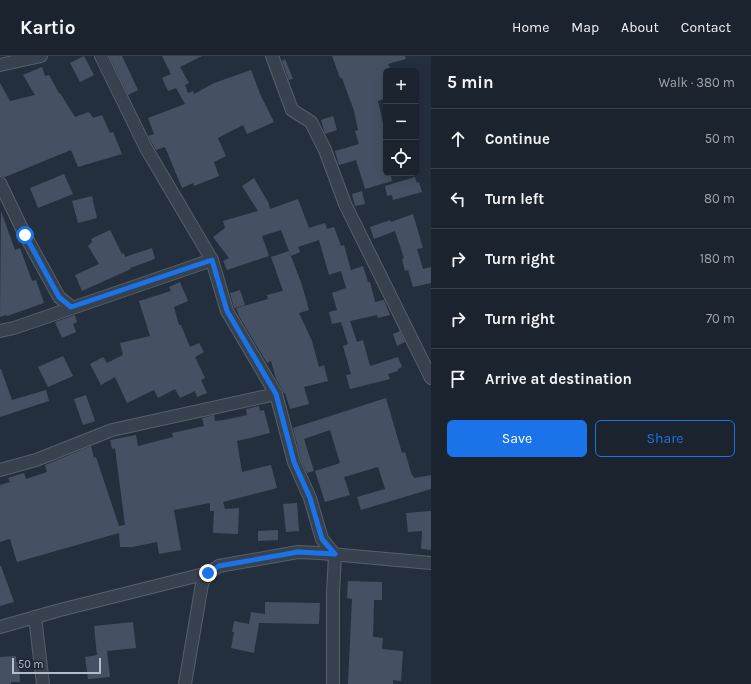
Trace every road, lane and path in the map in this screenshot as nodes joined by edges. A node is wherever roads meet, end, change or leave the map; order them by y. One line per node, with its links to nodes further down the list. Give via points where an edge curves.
1 (41, 56): 4 (street)
2 (101, 56): 6 (street, via 146,148)
3 (272, 56): 9 (street, via 292,110 311,122 325,150 345,204)
4 (0, 65)
5 (0, 183): 7 (street, via 59,297)
6 (212, 260): 7 (street); 10 (street, via 227,311)
7 (71, 307): 8 (street)
8 (0, 331)
9 (431, 378)
10 (276, 394): 11 (street, via 112,430 36,460); 12 (street, via 294,462 310,498 322,539)
11 (0, 470)
12 (335, 554): 13 (street); 14 (street, via 298,552 219,566); 19 (street)
13 (431, 563)
14 (208, 573): 15 (street); 18 (street, via 202,584)
15 (35, 617): 16 (street); 17 (street)
16 (0, 627)
17 (43, 684)
18 (185, 684)
19 (333, 684)

